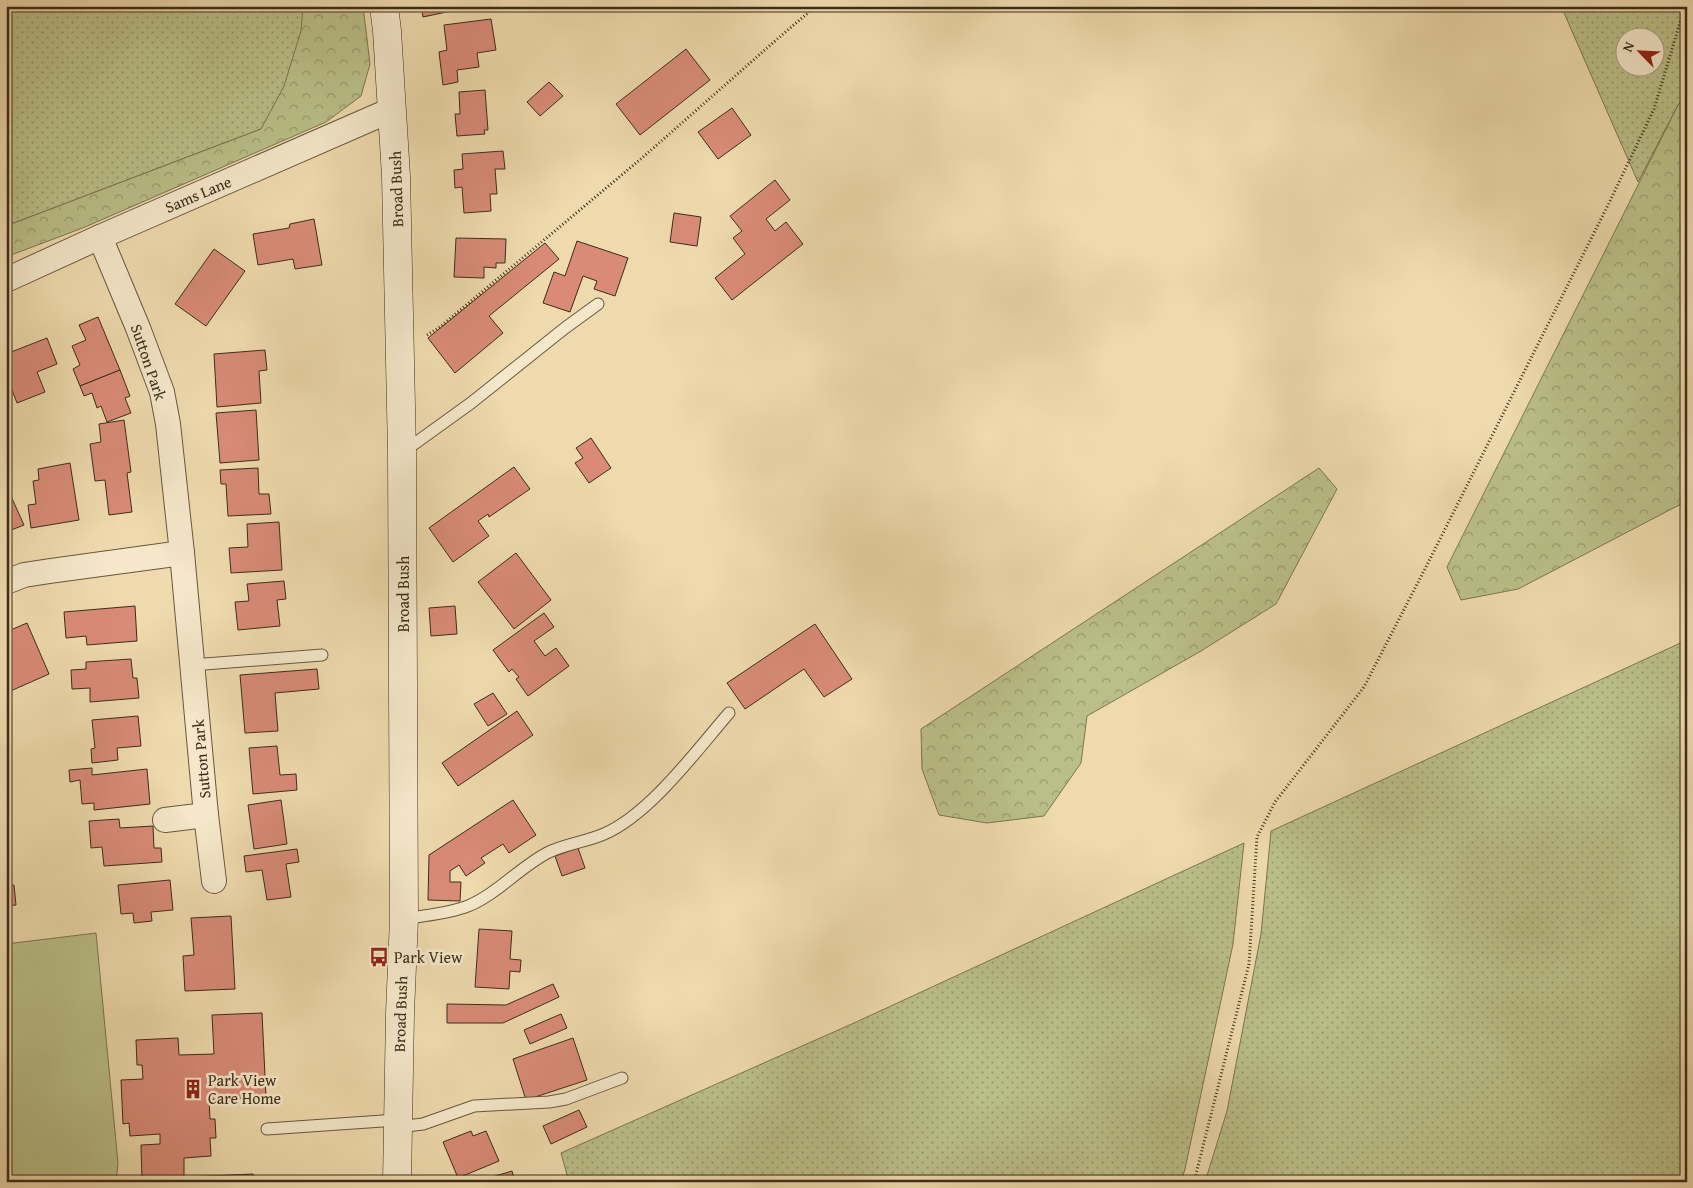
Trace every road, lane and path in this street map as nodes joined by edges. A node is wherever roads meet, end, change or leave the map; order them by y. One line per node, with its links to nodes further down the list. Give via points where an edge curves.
1 (384, 6): 4 (main road, Broad Bush)
2 (816, 6): 8 (path, via 561,226 440,326)
3 (1685, 6): 23 (path, via 1654,109 1364,687 1275,802 1257,838 1249,964)
4 (392, 110): 5 (street, Sams Lane); 8 (main road, Broad Bush)
5 (100, 237): 6 (street, Sams Lane); 10 (street, Sutton Park, via 162,392)
6 (6, 280)
7 (598, 304): 9 (lane)
8 (400, 350): 9 (main road, Broad Bush)
9 (402, 453): 18 (main road, Broad Bush)
10 (182, 553): 11 (street, via 24,575); 13 (street, Sutton Park)
11 (6, 582)
12 (322, 655): 13 (lane)
13 (192, 665): 15 (street, Sutton Park)
14 (729, 713): 18 (lane, via 659,794 631,818 605,834 548,852 467,906)
15 (206, 815): 16 (street, Sutton Park); 17 (street, Sutton Park)
16 (165, 820)
17 (214, 881)
18 (404, 919): 20 (main road, Broad Bush)
19 (622, 1078): 20 (lane, via 566,1099 474,1106 423,1124)
20 (397, 1124): 21 (lane); 22 (main road, Broad Bush)
21 (267, 1129)
22 (397, 1182)
23 (1194, 1182)

